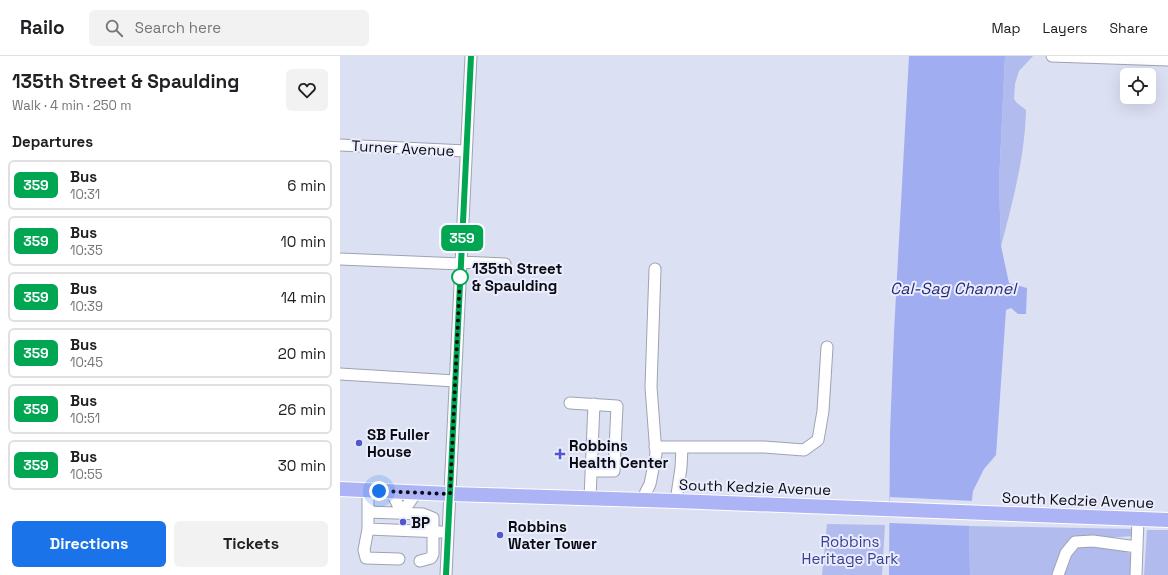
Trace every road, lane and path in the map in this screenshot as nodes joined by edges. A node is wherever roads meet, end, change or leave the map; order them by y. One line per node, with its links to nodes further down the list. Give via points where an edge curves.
1 (471, 56): 5 (street)
2 (1052, 56): 3 (street)
3 (1168, 60)
4 (340, 145): 5 (street, Turner Avenue)
5 (466, 150): 7 (street)
6 (340, 259): 7 (street)
7 (461, 263): 8 (street); 12 (street)
8 (505, 264)
9 (655, 269): 15 (street, via 651,387)
10 (827, 347): 16 (street, via 823,411 818,440 809,447 804,450 764,447)
11 (340, 374): 12 (street)
12 (455, 381): 22 (street)
13 (570, 403): 14 (street)
14 (594, 404): 17 (street); 17 (street, via 617,406 614,471)
15 (655, 447): 16 (street); 24 (street, via 654,469)
16 (682, 448): 25 (street)
17 (591, 470): 23 (street)
18 (340, 489): 19 (main road, South Kedzie Avenue)
19 (368, 490): 20 (main road, South Kedzie Avenue); 26 (street)
20 (391, 491): 21 (main road, South Kedzie Avenue); 27 (street)
21 (416, 493): 22 (main road, South Kedzie Avenue); 27 (street)
22 (450, 494): 23 (main road, South Kedzie Avenue); 32 (street)
23 (590, 498): 24 (main road, South Kedzie Avenue)
24 (642, 500): 25 (main road, South Kedzie Avenue)
25 (676, 501): 28 (main road, South Kedzie Avenue)
26 (368, 512): 27 (street); 30 (street)
27 (402, 513): 31 (street, via 423,514 434,518)
28 (1138, 519): 29 (main road, South Kedzie Avenue); 33 (street)
29 (1168, 520)
30 (368, 529): 31 (street); 34 (street, via 364,550 366,558)
31 (434, 532): 32 (street); 35 (street, via 433,554 431,558)
32 (448, 533): 36 (street)
33 (1137, 547): 37 (street, via 1092,540 1075,542 1066,553); 38 (street)
34 (399, 560)
35 (420, 561)
36 (446, 575)
37 (1058, 575)
38 (1136, 575)

